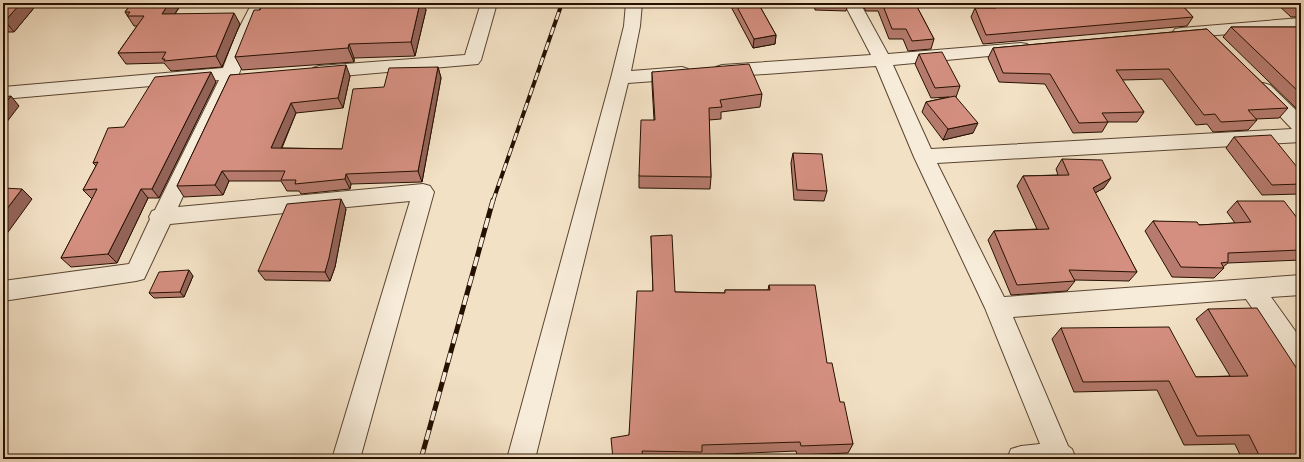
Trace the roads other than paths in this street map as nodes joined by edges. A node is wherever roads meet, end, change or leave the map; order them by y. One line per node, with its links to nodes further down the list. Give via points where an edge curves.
1 (260, 3): 13 (street, via 245,34)
2 (489, 3): 12 (street, via 472,60)
3 (634, 3): 15 (street, via 632,26)
4 (852, 3): 11 (street)
5 (1187, 14): 7 (street)
6 (1301, 23): 7 (street)
7 (1204, 31): 8 (street); 10 (street)
8 (1165, 35)
9 (1039, 46): 11 (street)
10 (1221, 48)
11 (882, 60): 15 (street); 19 (street)
12 (306, 73)
13 (233, 76): 16 (street); 20 (street)
14 (1250, 76): 17 (street)
15 (620, 78): 28 (street)
16 (3, 93)
17 (1301, 126)
18 (1301, 135): 19 (street)
19 (924, 157): 24 (street)
20 (160, 217): 23 (street, via 136,272); 27 (street, via 423,192)
21 (1301, 285): 22 (street)
22 (1252, 289): 24 (street); 25 (street)
23 (3, 291)
24 (997, 308): 26 (street)
25 (1301, 359)
26 (1060, 457): 29 (street)
27 (346, 459)
28 (521, 459)
29 (1020, 459)

